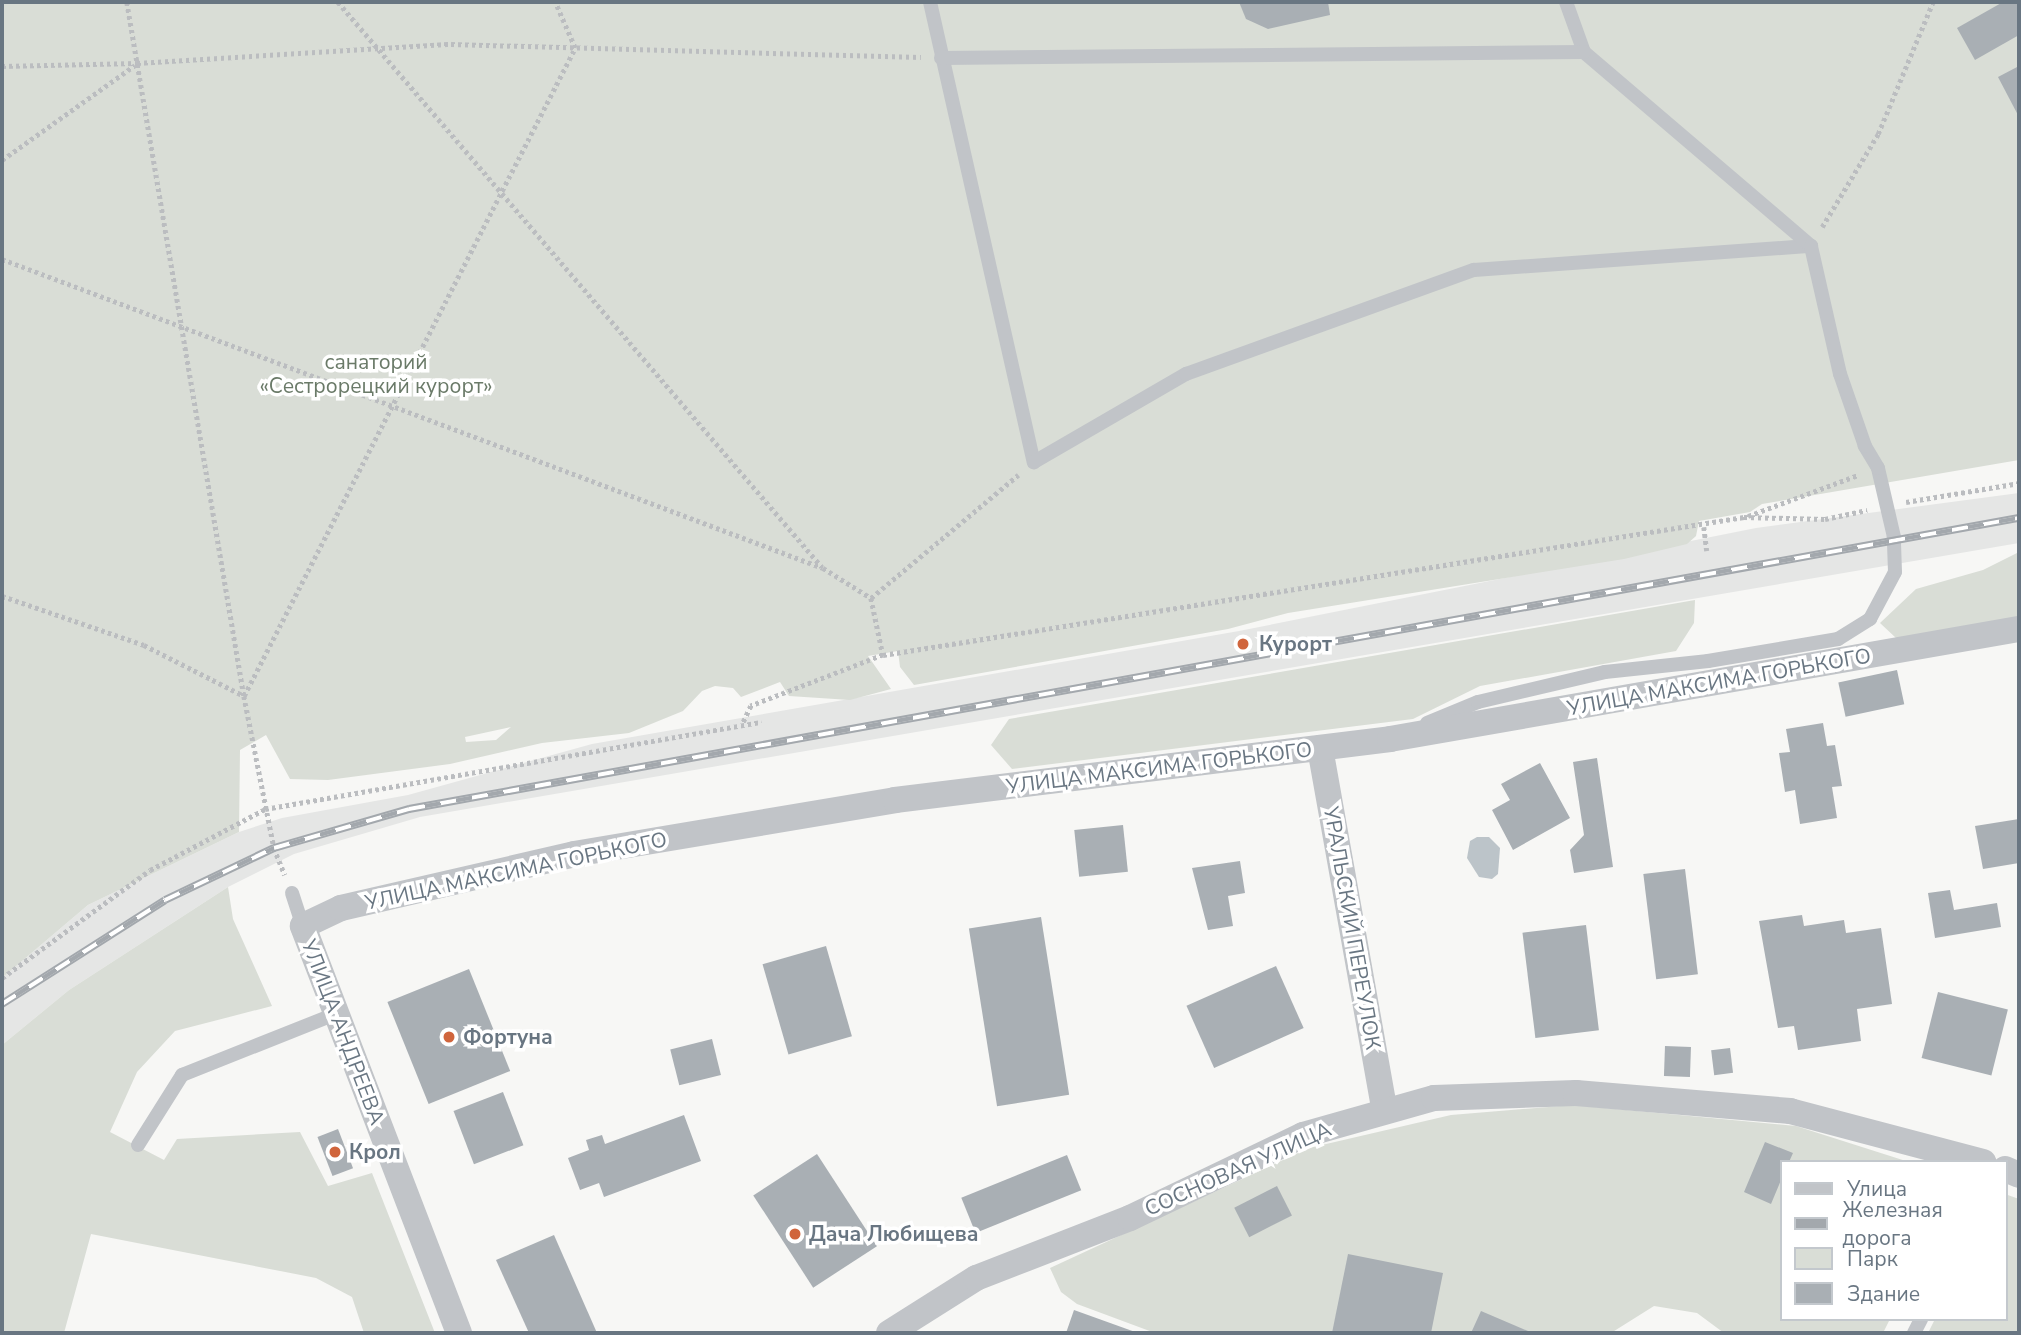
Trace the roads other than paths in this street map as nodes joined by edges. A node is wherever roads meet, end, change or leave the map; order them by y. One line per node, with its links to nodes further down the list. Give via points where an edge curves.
1 (930, 2): 4 (lane)
2 (1566, 2): 3 (lane)
3 (1584, 52): 4 (lane); 5 (lane)
4 (941, 58): 5 (lane, via 1034,462 1186,374 1474,270)
5 (1811, 246): 7 (lane, via 1840,374 1888,505 1895,572 1870,619 1838,639 1708,661 1605,672 1478,702)
6 (2019, 629): 7 (street, УЛИЦА МАКСИМА ГОРЬКОГО)
7 (1390, 739): 8 (street, УЛИЦА МАКСИМА ГОРЬКОГО)
8 (1320, 748): 10 (street, УЛИЦА МАКСИМА ГОРЬКОГО, via 895,800 574,855 341,908); 12 (street, УРАЛЬСКИЙ ПЕРЕУЛОК)
9 (292, 893): 10 (lane)
10 (303, 926): 11 (street, УЛИЦА АНДРЕЕВА)
11 (335, 1014): 13 (lane, via 182,1074); 15 (street, УЛИЦА АНДРЕЕВА)
12 (1384, 1109): 14 (street, СОСНОВАЯ УЛИЦА, via 1434,1098 1576,1093 1790,1111); 16 (street, СОСНОВАЯ УЛИЦА, via 1303,1135 1130,1218 976,1278)
13 (138, 1145)
14 (1975, 1160)
15 (459, 1333)
16 (889, 1333)

